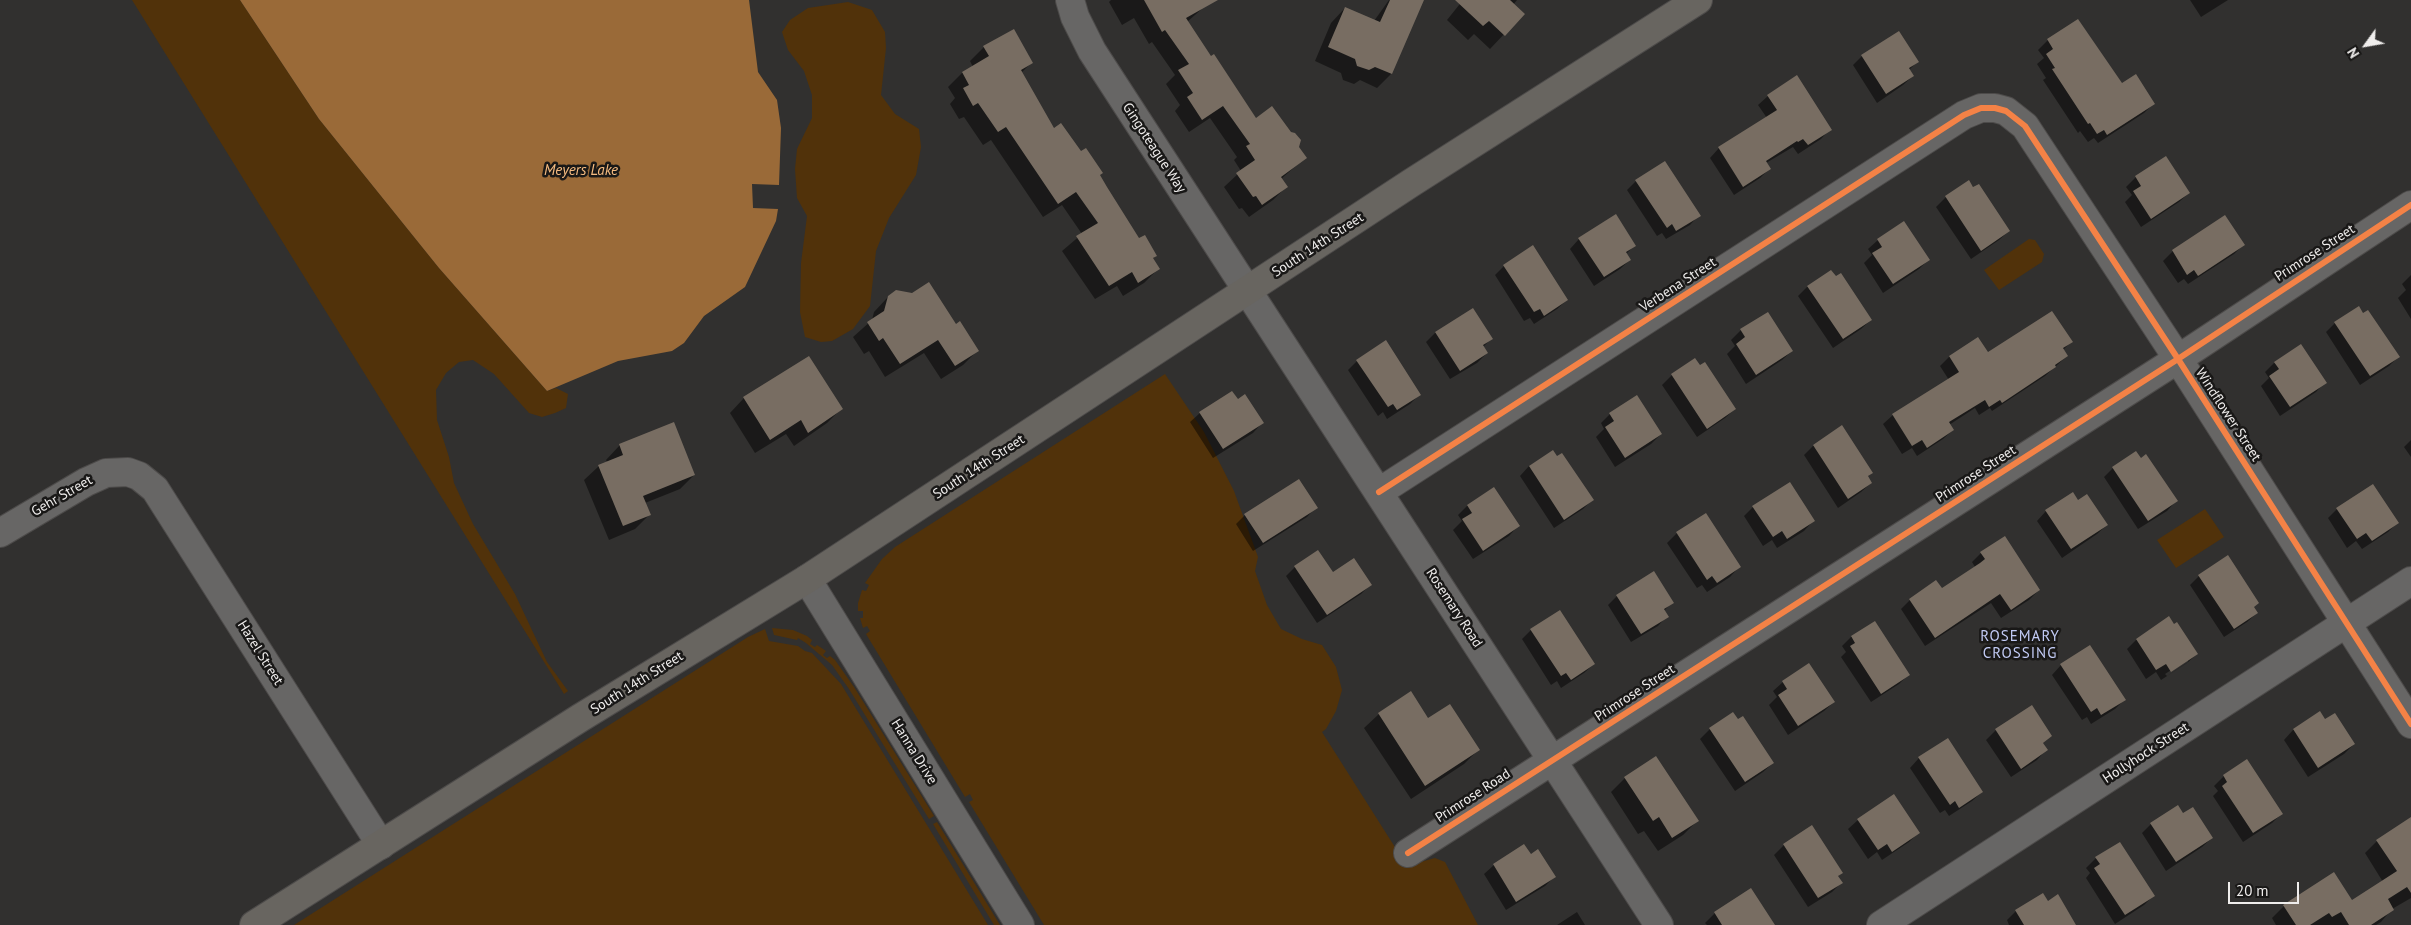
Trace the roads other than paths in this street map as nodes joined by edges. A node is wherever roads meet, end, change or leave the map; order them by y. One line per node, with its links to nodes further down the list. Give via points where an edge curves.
1 (1070, 0): 5 (street, Gingoteague Way, via 1074,17 1092,51)
2 (1698, 0): 5 (main road, South 14th Street)
3 (1995, 108): 6 (street, Windflower Street, via 2006,111 2025,126); 8 (street, Verbena Street, via 1982,108 1964,115)
4 (2411, 205): 6 (street, Primrose Street)
5 (1248, 291): 8 (street, Rosemary Road); 10 (main road, South 14th Street)
6 (2178, 359): 12 (street, Windflower Street); 14 (street, Primrose Street)
7 (128, 472): 9 (street, Gehr Street, via 96,476); 15 (street, Hazel Street, via 155,489 166,504)
8 (1379, 492): 14 (street, Rosemary Road)
9 (0, 533)
10 (807, 579): 15 (main road, South 14th Street); 18 (street, Hanna Drive)
11 (2411, 581): 12 (street, Hollyhock Street)
12 (2346, 623): 13 (street, Windflower Street); 20 (street, Hollyhock Street)
13 (2411, 724)
14 (1552, 760): 16 (street, Primrose Road); 19 (street, Rosemary Road)
15 (381, 845): 17 (main road, South 14th Street)
16 (1408, 853)
17 (254, 925)
18 (1020, 925)
19 (1659, 925)
20 (1881, 925)

